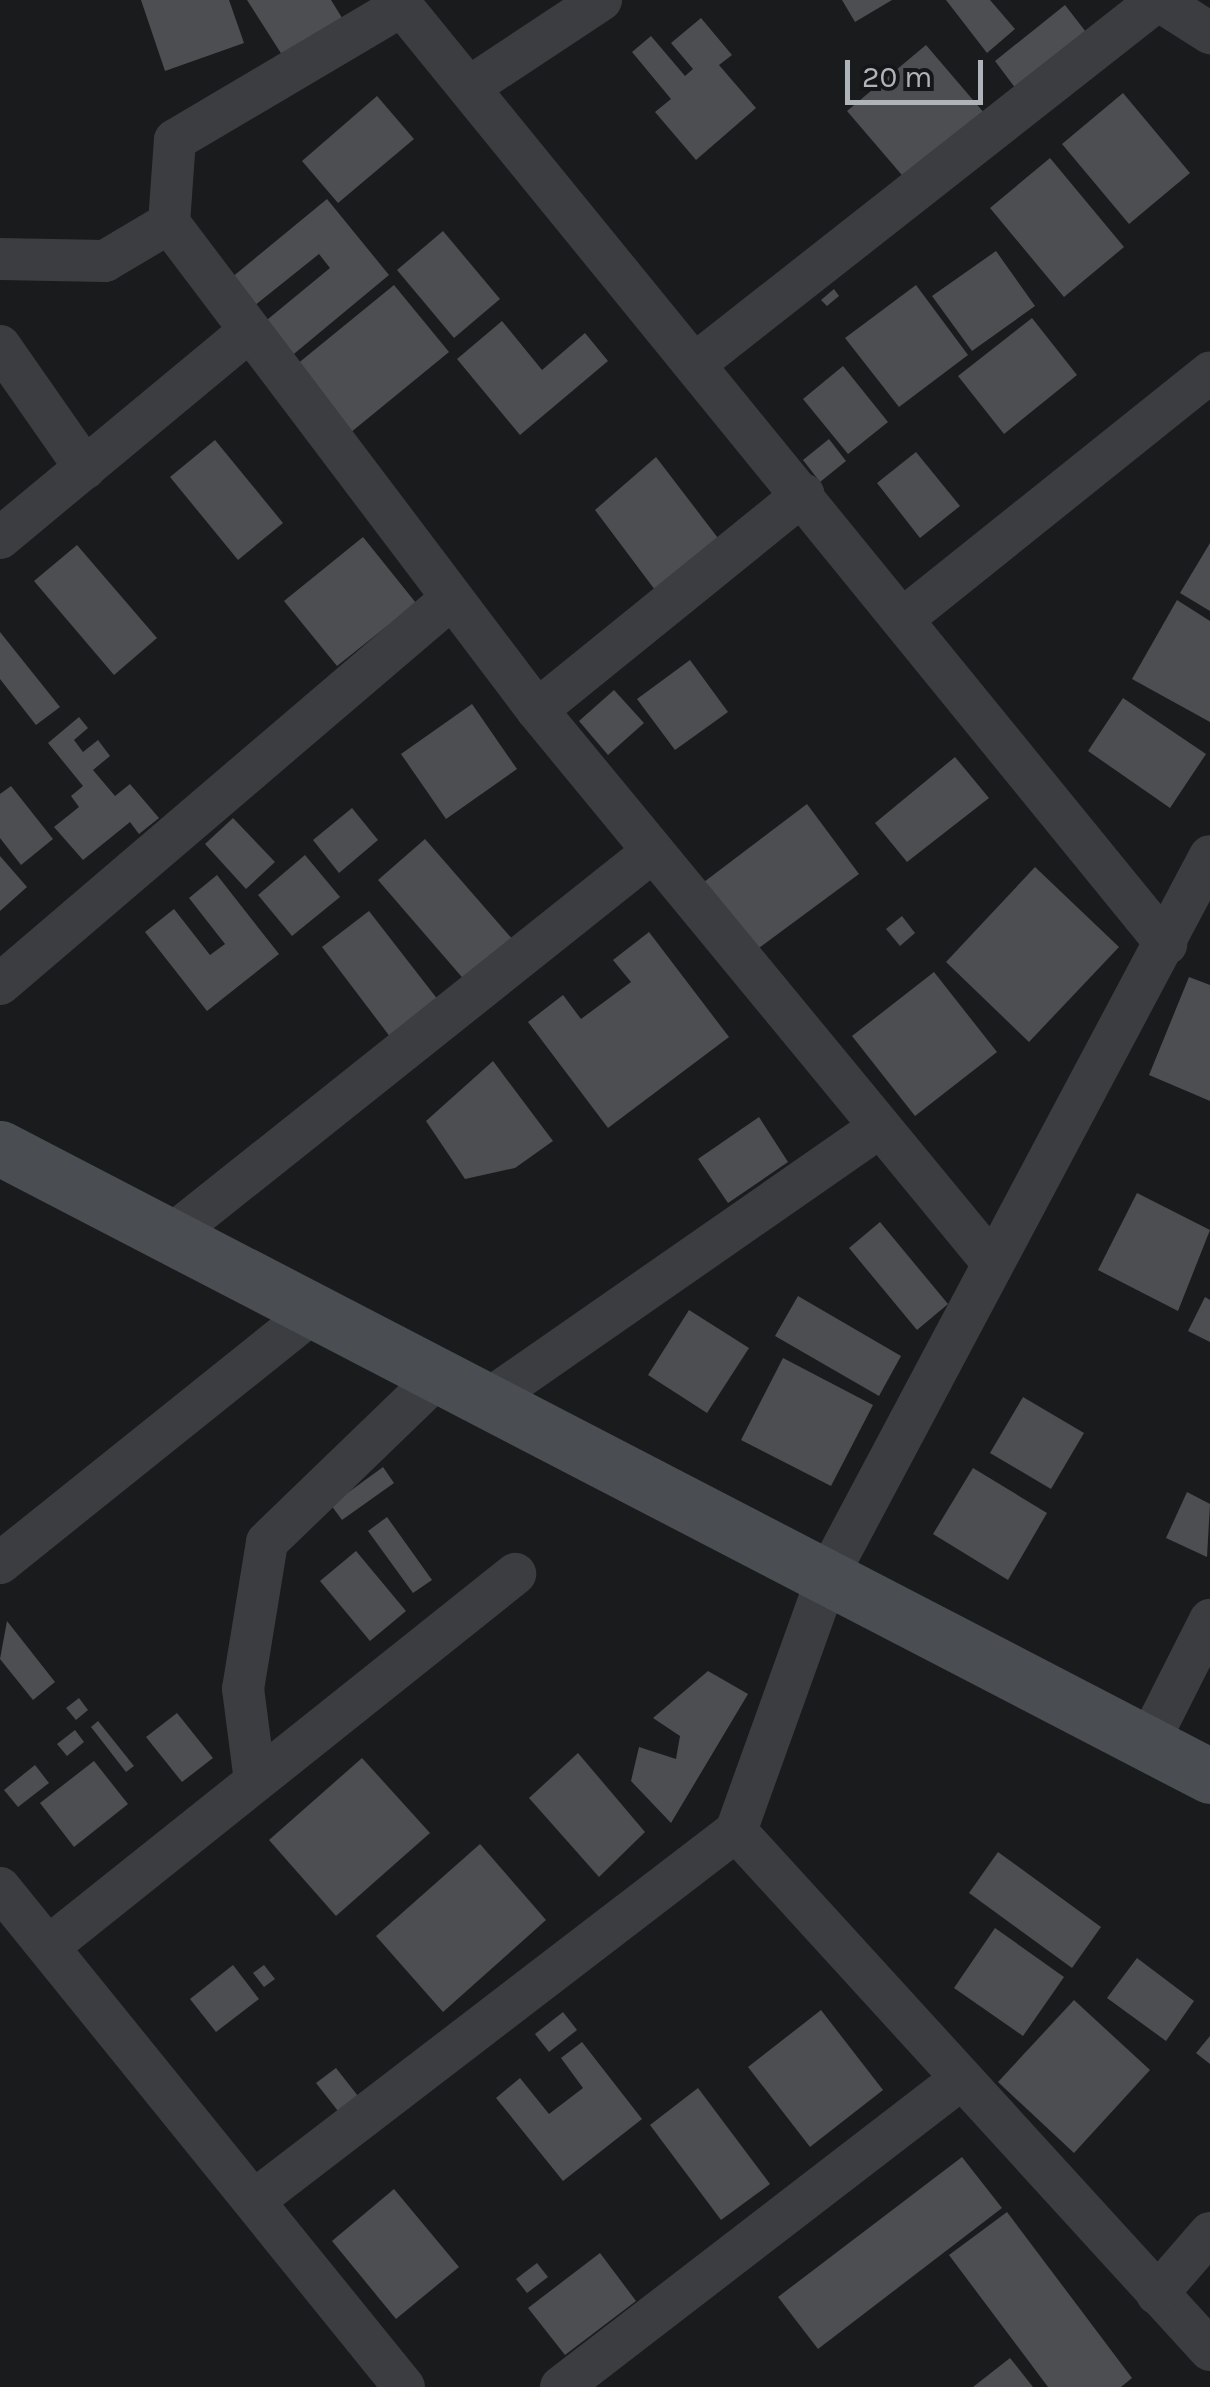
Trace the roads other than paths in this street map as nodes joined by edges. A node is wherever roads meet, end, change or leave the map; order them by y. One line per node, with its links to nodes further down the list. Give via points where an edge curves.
1 (602, 0): 5 (street)
2 (1158, 0): 4 (street); 10 (street)
3 (400, 3): 5 (street); 6 (street, via 176,140)
4 (1210, 32)
5 (471, 86): 10 (street)
6 (169, 223): 7 (street, via 104,261); 8 (street)
7 (0, 260)
8 (246, 334): 12 (street); 15 (street)
9 (0, 346): 12 (street)
10 (696, 363): 13 (street)
11 (1210, 373): 16 (street)
12 (85, 468): 14 (street)
13 (804, 494): 16 (street); 17 (street)
14 (0, 538)
15 (452, 598): 17 (street); 21 (street)
16 (905, 617): 20 (street)
17 (537, 710): 18 (street)
18 (651, 853): 22 (street); 24 (street)
19 (1210, 856): 20 (street)
20 (1184, 935): 25 (street)
21 (0, 984)
22 (876, 1128): 25 (street); 27 (street)
23 (0, 1148): 24 (main road)
24 (169, 1237): 26 (main road)
25 (991, 1262): 30 (street)
26 (312, 1313): 27 (main road); 28 (street)
27 (462, 1389): 30 (main road); 34 (street, via 267,1542 244,1689)
28 (0, 1563)
29 (515, 1574): 34 (street)
30 (828, 1575): 32 (main road); 35 (street)
31 (1210, 1620): 32 (street)
32 (1148, 1743): 33 (main road)
33 (1210, 1776)
34 (255, 1780): 37 (street)
35 (736, 1831): 38 (street); 39 (street)
36 (0, 1888): 37 (street)
37 (48, 1946): 39 (street)
38 (960, 2080): 41 (street); 44 (street)
39 (256, 2199): 43 (street)
40 (1210, 2233): 41 (street)
41 (1157, 2294): 42 (street)
42 (1210, 2350)
43 (404, 2387)
44 (561, 2387)

